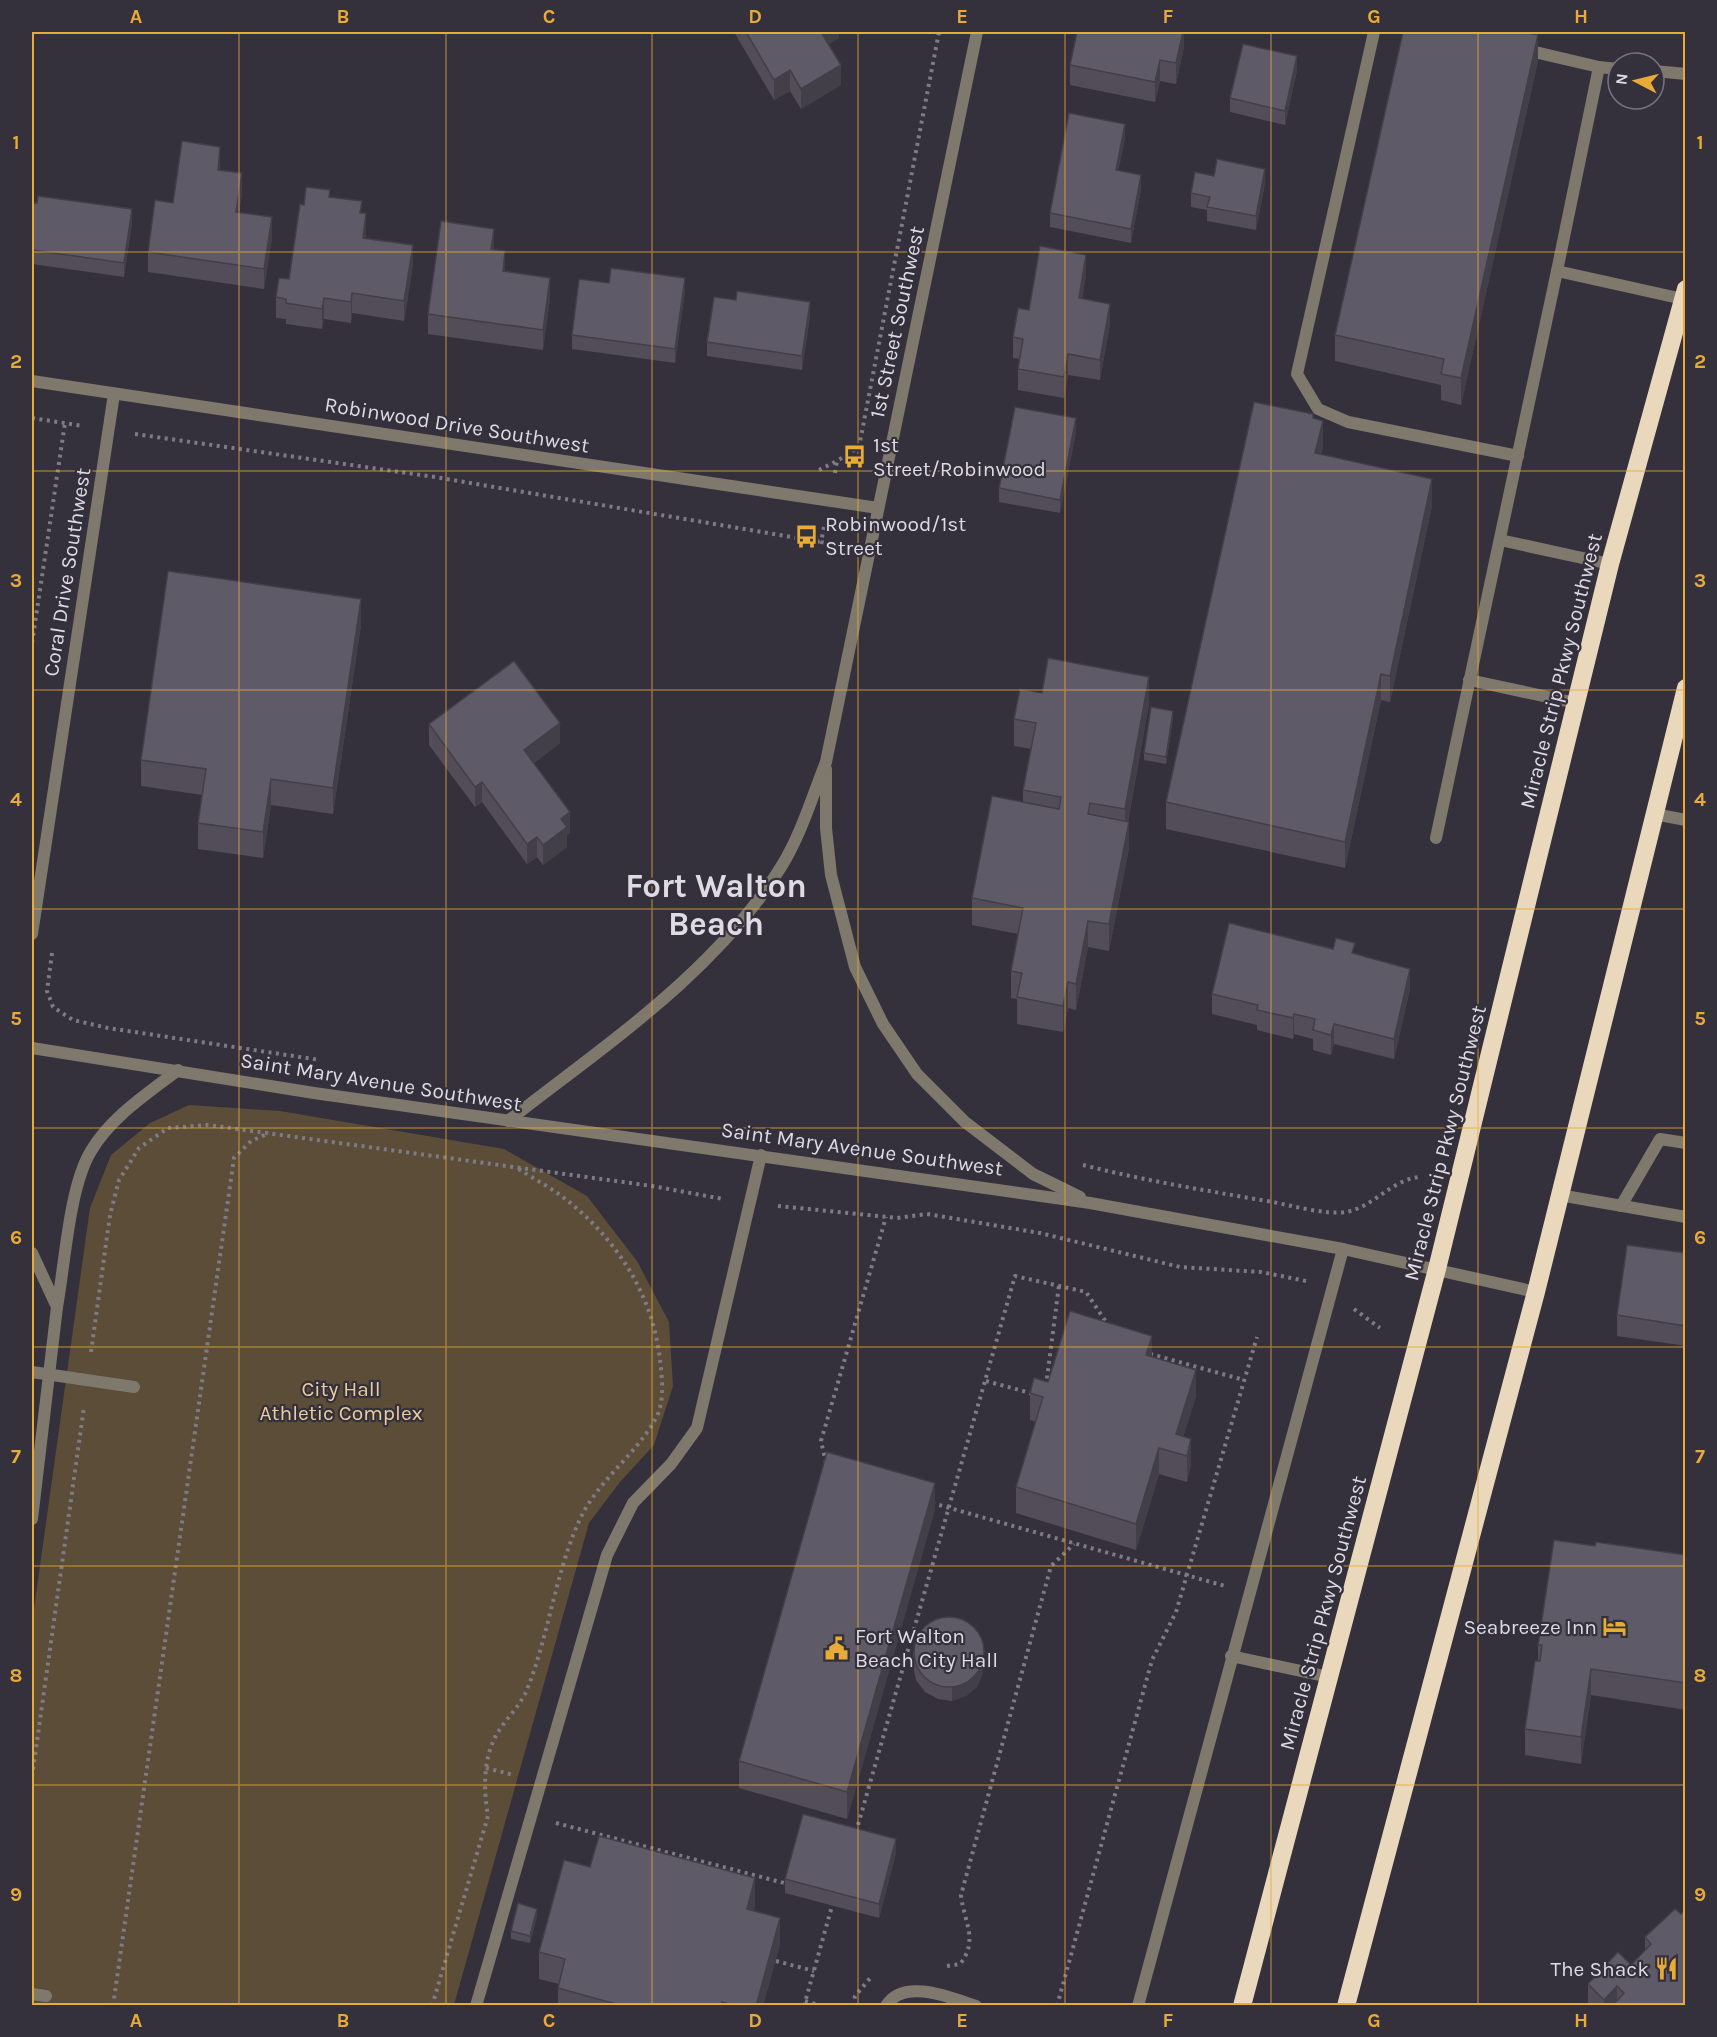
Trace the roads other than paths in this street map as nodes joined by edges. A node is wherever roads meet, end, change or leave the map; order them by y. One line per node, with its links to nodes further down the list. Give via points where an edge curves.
1 (977, 32): 13 (street, 1st Street Southwest)
2 (1374, 32): 12 (street, via 1297,374 1318,409 1348,422)
3 (1511, 47): 4 (street)
4 (1599, 67): 5 (street); 8 (street)
5 (1606, 68)
6 (1666, 72): 7 (street)
7 (1686, 74)
8 (1557, 272): 9 (street); 12 (street)
9 (1684, 294): 15 (highway, Miracle Strip Pkwy Southwest)
10 (32, 381): 11 (street, Robinwood Drive Southwest)
11 (114, 394): 13 (street, Robinwood Drive Southwest); 23 (street, Coral Drive Southwest)
12 (1518, 456): 14 (street)
13 (878, 508): 19 (street, 1st Street Southwest)
14 (1500, 540): 15 (street); 16 (street)
15 (1610, 564): 18 (highway, Miracle Strip Pkwy Southwest)
16 (1469, 681): 18 (street); 22 (street)
17 (1686, 688): 20 (highway)
18 (1576, 703): 35 (highway, Miracle Strip Pkwy Southwest)
19 (826, 762): 26 (street, 1st Street Southwest, via 781,866 736,927 704,962 632,1024); 30 (street, 1st Street Southwest, via 831,875 855,967 883,1024 917,1074 965,1122 1033,1174)
20 (1654, 814): 21 (street); 29 (highway)
21 (1686, 820)
22 (1436, 838)
23 (32, 934)
24 (32, 1048): 25 (street, Saint Mary Avenue Southwest)
25 (178, 1070): 26 (street, Saint Mary Avenue Southwest); 37 (street, via 118,1117 90,1151 77,1190)
26 (508, 1121): 28 (street, Saint Mary Avenue Southwest)
27 (1686, 1143): 31 (street, via 1660,1139)
28 (761, 1155): 30 (street, Saint Mary Avenue Southwest); 46 (street, via 696,1428 671,1464 633,1503 606,1555)
29 (1559, 1195): 31 (street); 36 (highway)
30 (1090, 1203): 33 (street, Saint Mary Avenue Southwest)
31 (1621, 1206): 32 (street)
32 (1686, 1217)
33 (1343, 1249): 35 (street, Saint Mary Avenue Southwest); 42 (street)
34 (32, 1253): 37 (street)
35 (1437, 1269): 36 (street, Saint Mary Avenue Southwest); 43 (highway, Miracle Strip Pkwy Southwest)
36 (1536, 1292): 51 (highway)
37 (57, 1307): 39 (street)
38 (32, 1372): 39 (street)
39 (49, 1375): 40 (street); 41 (street)
40 (134, 1387)
41 (32, 1519)
42 (1231, 1656): 43 (street); 49 (street)
43 (1329, 1677): 50 (highway, Miracle Strip Pkwy Southwest)
44 (32, 1994): 45 (street)
45 (46, 1996)
46 (476, 2006)
47 (886, 2006): 48 (street, via 890,2000 912,1991)
48 (976, 2006)
49 (1138, 2006)
50 (1242, 2006)
51 (1346, 2006)

